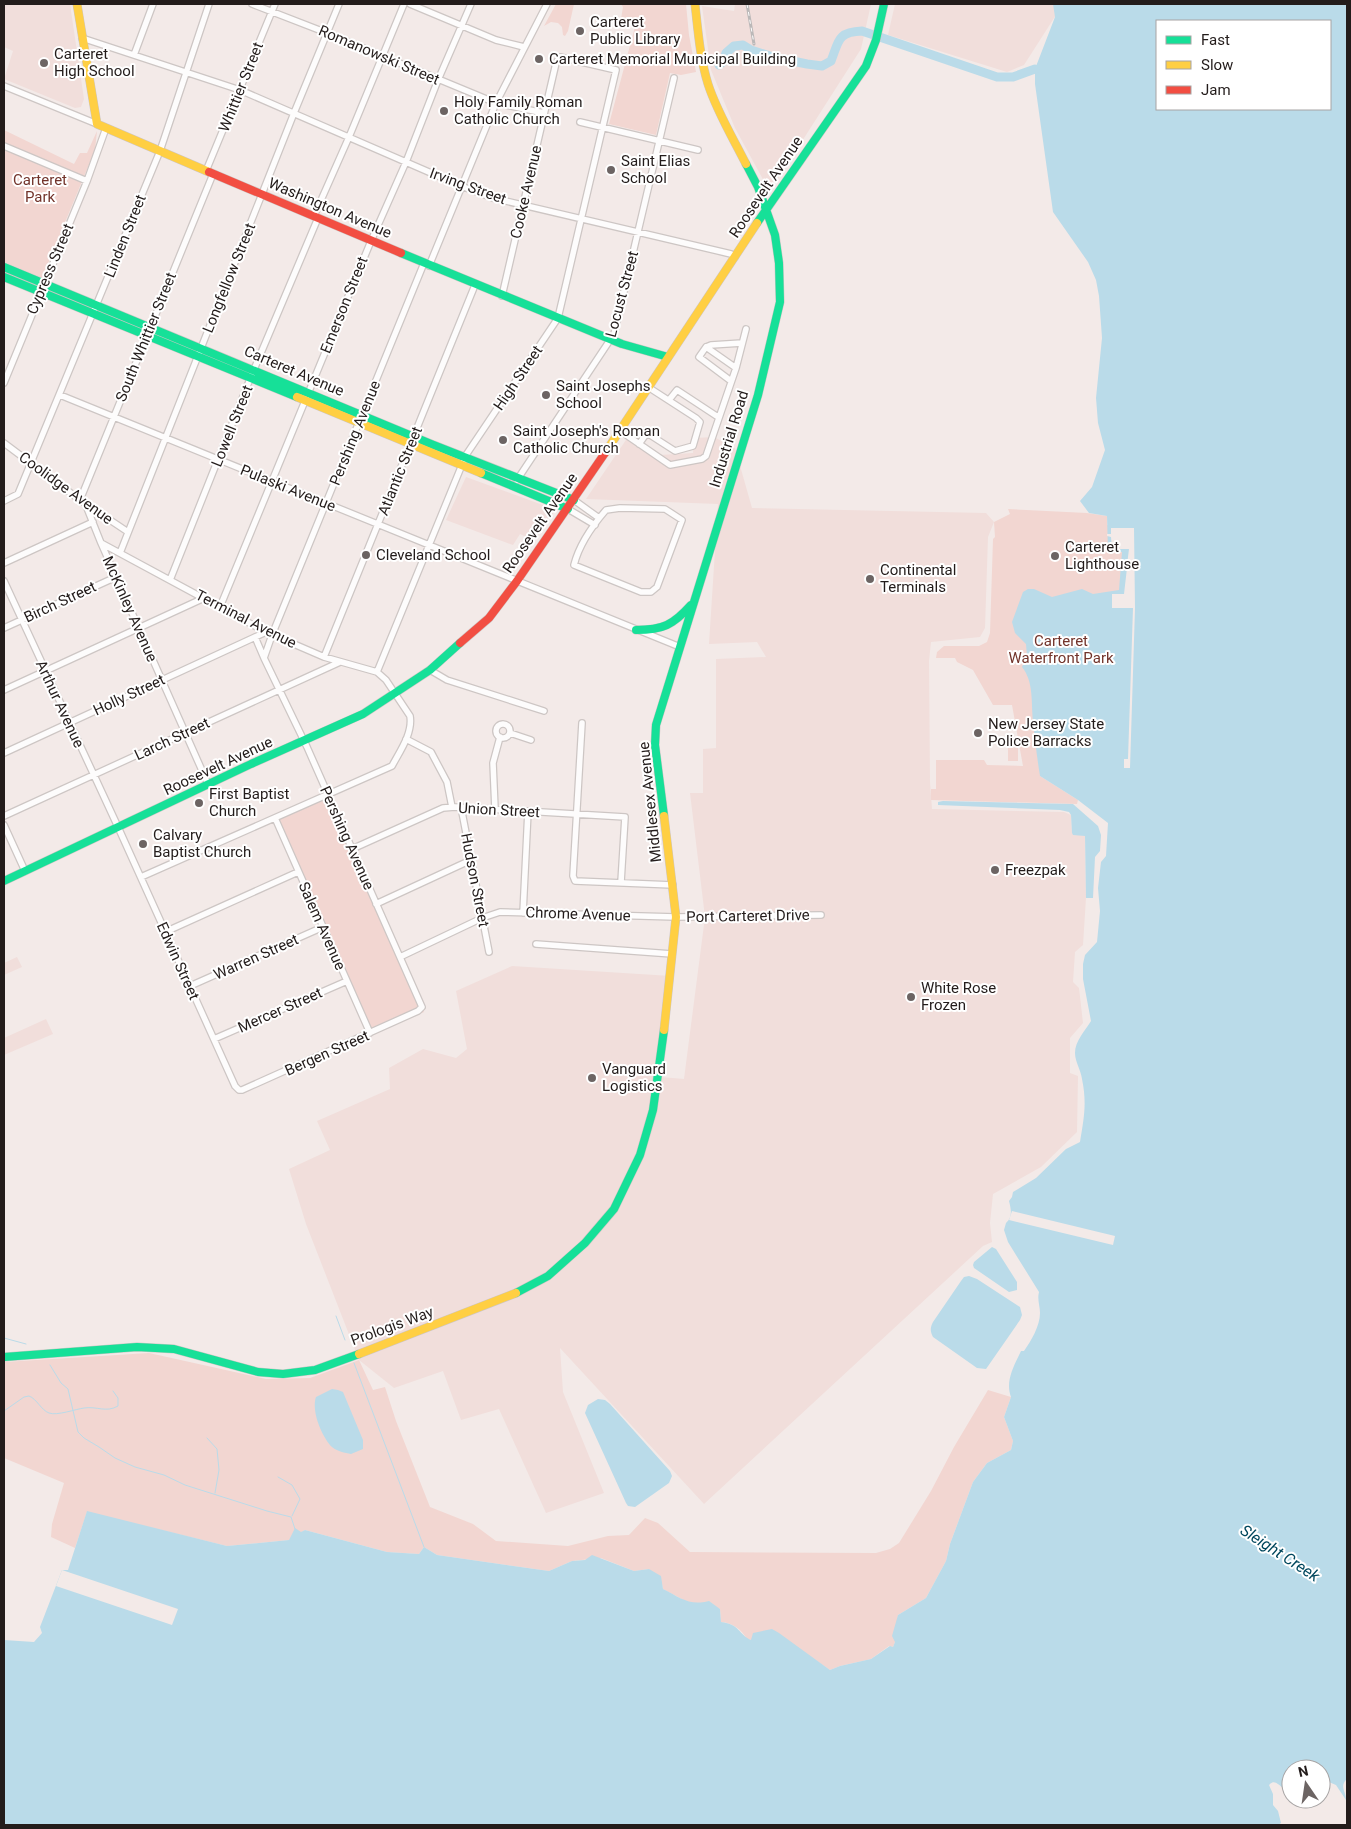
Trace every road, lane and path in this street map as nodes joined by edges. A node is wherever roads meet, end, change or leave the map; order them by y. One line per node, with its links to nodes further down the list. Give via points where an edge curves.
1 (77, 4): 16 (street)
2 (153, 4): 18 (street)
3 (210, 4): 21 (street, Linden Street)
4 (252, 4): 13 (street, Romanowski Street)
5 (275, 4): 13 (street, Whittier Street)
6 (339, 4): 15 (street, Longfellow Street)
7 (404, 4): 19 (street, Lowell Street)
8 (410, 4): 14 (street)
9 (471, 4): 14 (street, Emerson Street)
10 (547, 4): 17 (street, Pershing Avenue)
11 (695, 4): 44 (street, Industrial Road, via 706,76 716,104)
12 (884, 4): 44 (street, Roosevelt Avenue, via 866,66)
13 (272, 11): 15 (street, Romanowski Street); 25 (street, Whittier Street)
14 (462, 26): 17 (street); 23 (street, Emerson Street)
15 (327, 33): 19 (street, Romanowski Street); 28 (street, Longfellow Street)
16 (82, 38): 18 (street, Irving Street); 30 (street)
17 (524, 47): 26 (street, Pershing Avenue)
18 (134, 55): 21 (street, Irving Street)
19 (382, 56): 23 (street, Romanowski Street); 33 (street, Lowell Street)
20 (616, 70): 27 (street, Cooke Avenue, via 558,59); 32 (street, High Street)
21 (186, 72): 25 (street, Irving Street); 37 (street, Linden Street)
22 (674, 78): 34 (street, Locust Street)
23 (438, 80): 26 (street, Romanowski Street); 38 (street, Emerson Street)
24 (4, 86): 30 (street)
25 (240, 90): 28 (street, Irving Street); 39 (street, Whittier Street)
26 (496, 103): 27 (street, Romanowski Street); 41 (street, Pershing Avenue)
27 (544, 113): 43 (street, Cooke Avenue)
28 (294, 114): 33 (street, Irving Street); 42 (street, Longfellow Street)
29 (580, 122): 32 (street)
30 (97, 124): 31 (street, Washington Avenue)
31 (106, 128): 37 (street, Washington Avenue); 40 (street, Cypress Street)
32 (602, 128): 34 (street); 46 (street, High Street)
33 (349, 137): 38 (street, Irving Street); 45 (street, Lowell Street)
34 (660, 142): 36 (street); 47 (street, Locust Street)
35 (4, 146): 40 (street)
36 (698, 150)
37 (160, 151): 39 (street, Washington Avenue); 57 (street, Linden Street)
38 (406, 162): 41 (street, Irving Street); 48 (street, Emerson Street)
39 (210, 172): 42 (street, Washington Avenue); 60 (street, South Whittier Street)
40 (87, 181): 53 (street, Cypress Street)
41 (461, 186): 43 (street, Irving Street, via 493,198); 50 (street, Pershing Avenue)
42 (262, 194): 45 (street, Washington Avenue); 66 (street, Longfellow Street)
43 (523, 204): 46 (street, Irving Street); 56 (street, Cooke Avenue)
44 (767, 209): 49 (street, Roosevelt Avenue); 115 (street, Industrial Road, via 779,263 780,302 758,395)
45 (316, 217): 48 (street, Washington Avenue); 70 (street, Lowell Street)
46 (581, 218): 47 (street, Irving Street); 59 (street, High Street)
47 (638, 232): 49 (street, Irving Street); 63 (street, Locust Street)
48 (371, 241): 50 (street, Washington Avenue); 75 (street, Emerson Street)
49 (735, 257): 68 (street, Roosevelt Avenue)
50 (427, 264): 54 (street, Washington Avenue); 79 (street, Pershing Avenue)
51 (4, 267): 53 (street, Carteret Avenue)
52 (4, 277): 55 (street, Carteret Avenue)
53 (44, 283): 55 (street, Cypress Street); 57 (street, Carteret Avenue)
54 (475, 285): 56 (street, Washington Avenue); 84 (street, Atlantic Street)
55 (40, 291): 58 (street, Carteret Avenue); 73 (street, Cypress Street)
56 (502, 296): 59 (street, Washington Avenue)
57 (97, 304): 58 (street, Linden Street); 60 (street, Carteret Avenue)
58 (93, 314): 62 (street, Carteret Avenue); 76 (street, Linden Street)
59 (558, 318): 63 (street, Washington Avenue); 89 (street, High Street)
60 (150, 326): 62 (street, South Whittier Street); 66 (street, Carteret Avenue)
61 (746, 329): 64 (street)
62 (146, 335): 67 (street, Carteret Avenue); 80 (street, South Whittier Street)
63 (611, 340): 68 (street, Washington Avenue); 93 (street, Locust Street)
64 (742, 343): 65 (street); 69 (street)
65 (706, 347): 69 (street); 72 (street, via 699,357)
66 (201, 348): 67 (street, Longfellow Street); 70 (street, Carteret Avenue)
67 (198, 357): 71 (street, Carteret Avenue); 85 (street, Longfellow Street)
68 (668, 357): 74 (street, Roosevelt Avenue)
69 (736, 368): 72 (street)
70 (254, 369): 71 (street, Lowell Street); 75 (street, Carteret Avenue)
71 (250, 378): 78 (street, Carteret Avenue); 90 (street, Lowell Street)
72 (731, 381): 81 (street)
73 (4, 383)
74 (648, 387): 77 (street); 83 (street, Roosevelt Avenue)
75 (308, 392): 78 (street, Emerson Street); 79 (street, Carteret Avenue)
76 (60, 395): 80 (street, Pulaski Avenue); 91 (street, Linden Street)
77 (669, 400): 81 (street, via 677,390); 87 (street, via 700,422 694,446 675,451 647,433)
78 (305, 401): 82 (street, Carteret Avenue); 94 (street, Emerson Street)
79 (362, 415): 82 (street, Pershing Avenue); 84 (street, Carteret Avenue)
80 (114, 417): 85 (street, Pulaski Avenue); 98 (street, South Whittier Street)
81 (718, 417): 87 (street, via 706,456 702,459 670,466)
82 (358, 424): 88 (street, Carteret Avenue); 99 (street, Pershing Avenue)
83 (619, 430): 87 (street); 96 (street, Roosevelt Avenue)
84 (414, 436): 88 (street, Atlantic Street); 89 (street, Carteret Avenue)
85 (165, 438): 90 (street, Pulaski Avenue); 105 (street, Longfellow Street)
86 (4, 443): 91 (street, Coolidge Avenue)
87 (639, 444)
88 (410, 445): 92 (street, Carteret Avenue); 103 (street, Atlantic Street)
89 (465, 458): 92 (street, High Street); 93 (street, Carteret Avenue)
90 (219, 460): 94 (street, Pulaski Avenue); 111 (street, Lowell Street)
91 (30, 464): 97 (street, Linden Street, via 18,494); 98 (street, Coolidge Avenue)
92 (462, 466): 95 (street, Carteret Avenue); 107 (street, High Street)
93 (518, 478): 95 (street, Locust Street); 96 (street, Carteret Avenue)
94 (272, 481): 99 (street, Pulaski Avenue); 116 (street, Emerson Street)
95 (513, 486): 100 (street, Carteret Avenue)
96 (574, 500): 100 (street, Roosevelt Avenue); 101 (street)
97 (4, 501)
98 (82, 502): 102 (street, McKinley Avenue); 105 (street, Coolidge Avenue)
99 (326, 504): 103 (street, Pulaski Avenue); 122 (street, Pershing Avenue)
100 (568, 508): 104 (street); 113 (street, Roosevelt Avenue)
101 (599, 518): 104 (street); 104 (street, via 606,510 620,508 665,509 682,520 657,587 651,592 641,592 574,565)
102 (93, 522): 106 (street, McKinley Avenue); 109 (street)
103 (379, 525): 107 (street, Pulaski Avenue); 125 (street, Atlantic Street)
104 (595, 525)
105 (128, 532): 108 (street, Longfellow Street)
106 (101, 543): 108 (street, McKinley Avenue); 110 (street, McKinley Avenue)
107 (430, 546): 113 (street, Pulaski Avenue); 130 (street, High Street)
108 (120, 553): 111 (street, Terminal Avenue)
109 (4, 563)
110 (116, 577): 117 (street, Birch Street); 119 (street, McKinley Avenue)
111 (170, 580): 114 (street, Terminal Avenue)
112 (4, 581): 117 (street, Arthur Avenue)
113 (517, 582): 120 (street); 128 (street, Roosevelt Avenue, via 489,618)
114 (204, 598): 116 (street, Terminal Avenue); 119 (street)
115 (693, 603): 120 (street, via 670,626); 124 (street, Industrial Road)
116 (220, 607): 121 (street, Terminal Avenue)
117 (22, 620): 118 (street, Birch Street); 129 (street, Arthur Avenue)
118 (4, 628)
119 (139, 628): 129 (street); 131 (street, McKinley Avenue)
120 (636, 630): 124 (street)
121 (266, 632): 122 (street, Terminal Avenue); 123 (street, Holly Street)
122 (272, 635): 125 (street, Terminal Avenue); 126 (street, Pershing Avenue)
123 (255, 637): 126 (street, Pershing Avenue); 131 (street, Holly Street)
124 (680, 647): 164 (street, Middlesex Avenue, via 656,725 655,745)
125 (324, 657): 127 (street, Terminal Avenue)
126 (264, 658): 133 (street, Pershing Avenue)
127 (340, 662): 130 (street, Terminal Avenue); 133 (street, Larch Street)
128 (430, 670): 134 (street, Roosevelt Avenue); 135 (street, via 447,680)
129 (45, 671): 132 (street); 136 (street, Arthur Avenue)
130 (378, 672): 134 (street)
131 (162, 681): 136 (street, Holly Street); 138 (street, McKinley Avenue)
132 (4, 690)
133 (279, 690): 138 (street, Larch Street); 143 (street, Pershing Avenue)
134 (394, 693): 141 (street, via 410,716); 143 (street, Roosevelt Avenue, via 363,714)
135 (544, 712)
136 (69, 723): 144 (street, Holly Street); 145 (street, Arthur Avenue)
137 (582, 723): 152 (street)
138 (185, 733): 145 (street, Larch Street); 146 (street, McKinley Avenue)
139 (510, 733): 140 (street); 140 (street, via 507,724 500,725 496,732); 142 (street)
140 (500, 737): 150 (street, via 493,763)
141 (406, 739): 147 (street, via 392,766); 148 (street, via 431,752 447,782)
142 (532, 740)
143 (304, 742): 146 (street, Roosevelt Avenue); 147 (street, Pershing Avenue)
144 (4, 753)
145 (94, 775): 153 (street, Larch Street); 156 (street, Arthur Avenue)
146 (208, 784): 156 (street, Roosevelt Avenue)
147 (328, 795): 154 (street); 157 (street, Pershing Avenue)
148 (452, 807): 149 (street, Union Street); 157 (street, Union Street, via 443,808)
149 (461, 807): 150 (street, Union Street); 158 (street, Hudson Street)
150 (495, 810): 151 (street, Union Street)
151 (528, 812): 152 (street, Union Street); 166 (street)
152 (578, 814): 163 (street, Union Street, via 625,817); 163 (street, via 575,881)
153 (4, 816)
154 (275, 818): 160 (street, Salem Avenue); 161 (street)
155 (4, 826): 159 (street)
156 (118, 827): 159 (street, Roosevelt Avenue); 161 (street, Edwin Street)
157 (352, 849): 165 (street, Pershing Avenue)
158 (471, 860): 165 (street); 169 (street, Hudson Street)
159 (25, 871): 162 (street, Roosevelt Avenue)
160 (298, 872): 170 (street, Salem Avenue); 171 (street)
161 (141, 877): 171 (street, Edwin Street)
162 (4, 881)
163 (621, 882): 164 (street)
164 (673, 885): 168 (street, Middlesex Avenue)
165 (376, 904): 175 (street, Pershing Avenue)
166 (523, 912): 168 (street, Chrome Avenue); 169 (street, Chrome Avenue, via 500,912)
167 (820, 915): 168 (street, Port Carteret Drive)
168 (676, 917): 174 (street, Middlesex Avenue)
169 (482, 918): 173 (street, Hudson Street); 175 (street)
170 (323, 927): 176 (street, Salem Avenue); 177 (street, Warren Street)
171 (165, 932): 177 (street, Edwin Street)
172 (536, 944): 174 (street)
173 (488, 952)
174 (672, 954): 181 (street, Middlesex Avenue)
175 (400, 957): 178 (street, Pershing Avenue, via 422,1007)
176 (347, 982): 179 (street, Salem Avenue); 180 (street, Mercer Street)
177 (190, 986): 180 (street, Edwin Street)
178 (411, 1014): 179 (street, Bergen Street)
179 (370, 1033): 182 (street, Bergen Street)
180 (214, 1039): 182 (street, Edwin Street, via 235,1086)
181 (659, 1073): 183 (street, Prologis Way, via 653,1110 640,1155 614,1209 585,1243 548,1276 507,1298 305,1372 258,1372 174,1349 137,1348)
182 (242, 1090)
183 (4, 1357)

